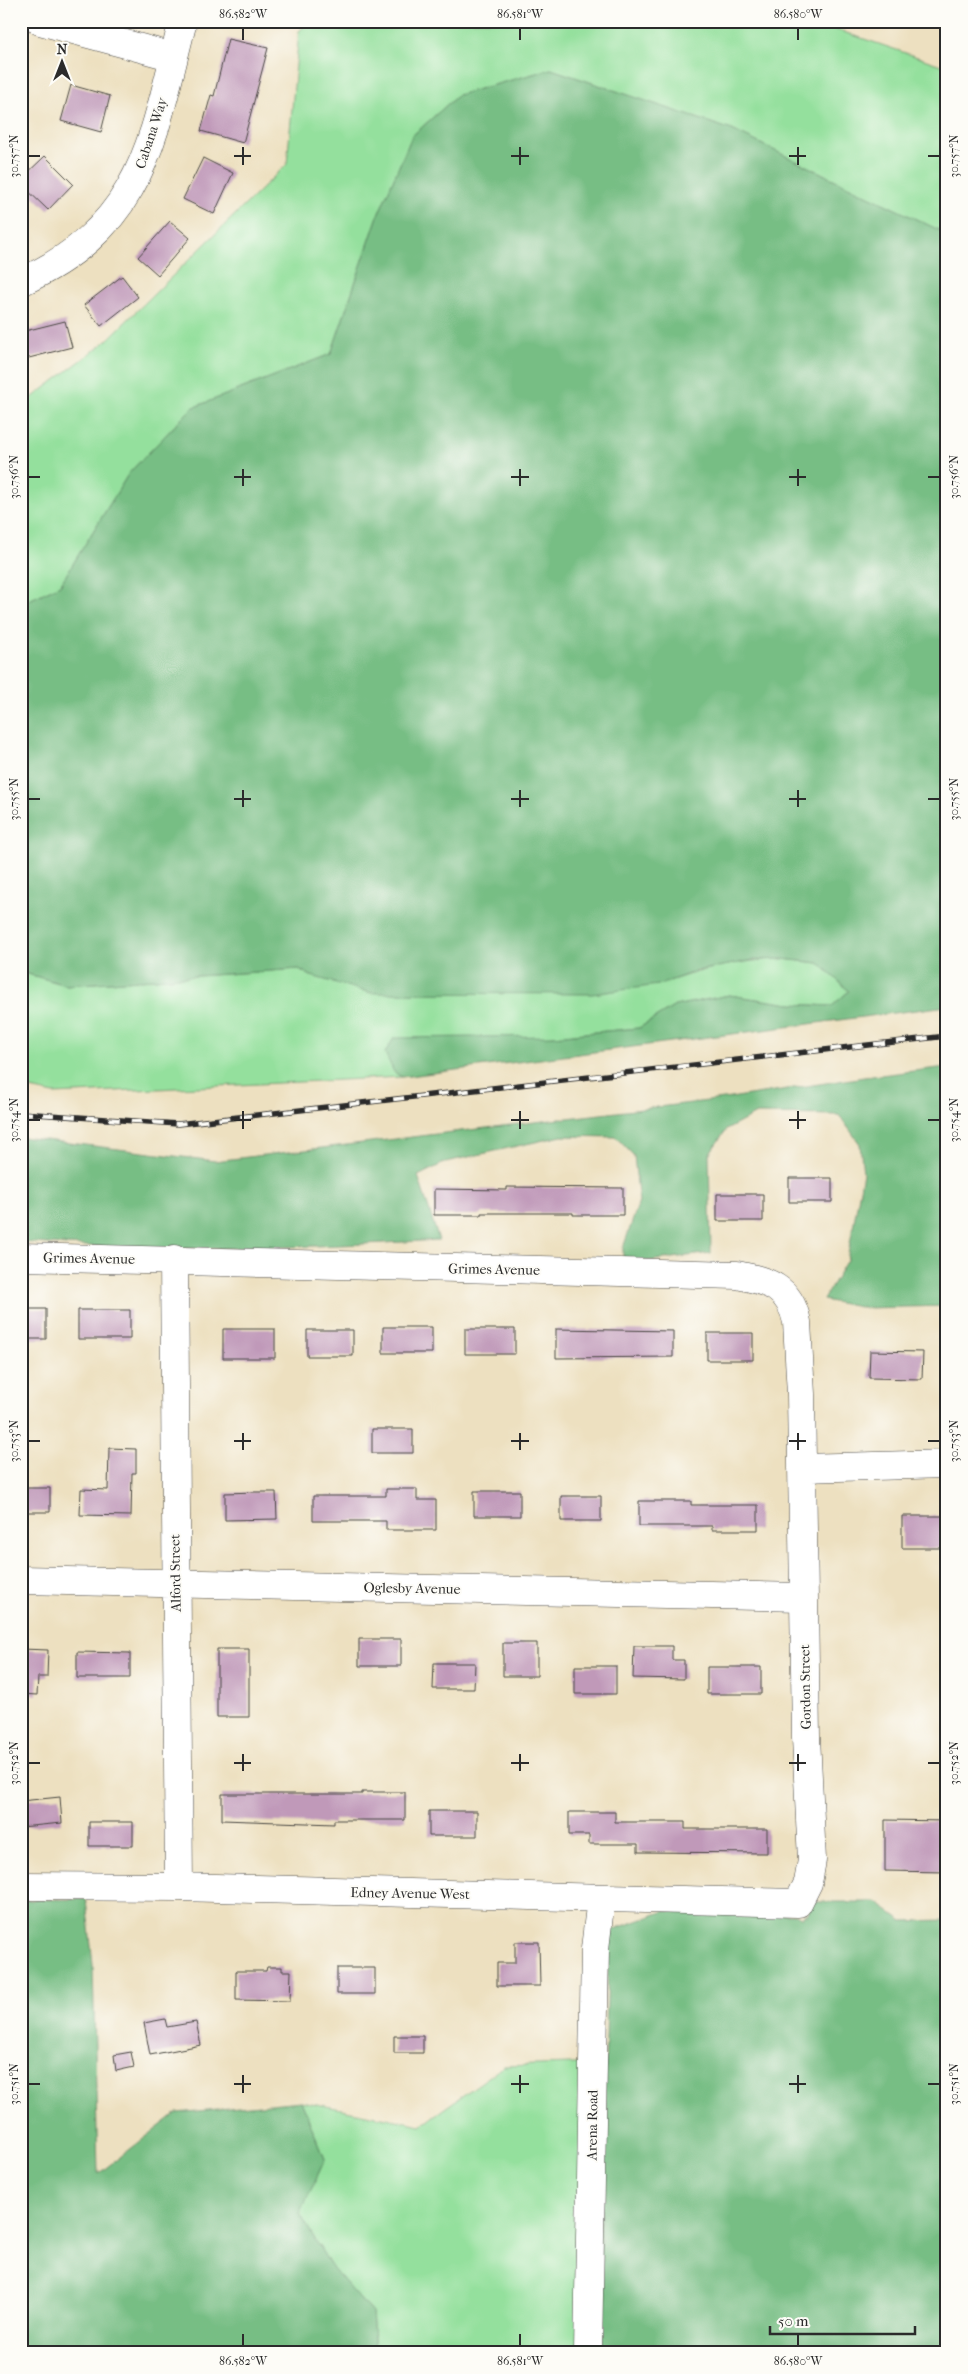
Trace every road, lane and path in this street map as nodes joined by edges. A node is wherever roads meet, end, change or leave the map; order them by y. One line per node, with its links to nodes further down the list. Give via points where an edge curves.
1 (40, 21): 3 (street)
2 (183, 21): 3 (street, Cabana Way)
3 (174, 57): 4 (street, Cabana Way, via 149,149 130,190 92,237 56,264)
4 (21, 282)
5 (21, 1257): 6 (street, Grimes Avenue)
6 (174, 1260): 8 (street, Grimes Avenue, via 727,1274 764,1281 786,1294 795,1312); 10 (street, Alford Street)
7 (947, 1464): 8 (street)
8 (802, 1468): 11 (street, Gordon Street)
9 (21, 1580): 10 (street, Oglesby Avenue)
10 (175, 1582): 11 (street, Oglesby Avenue); 13 (street, Alford Street)
11 (803, 1597): 15 (street, Gordon Street, via 812,1860 808,1883)
12 (21, 1886): 13 (street, Edney Avenue West)
13 (179, 1887): 14 (street, Edney Avenue West)
14 (601, 1898): 15 (street, Edney Avenue West); 16 (street, Arena Road, via 594,1949)
15 (798, 1903)
16 (588, 2353)

